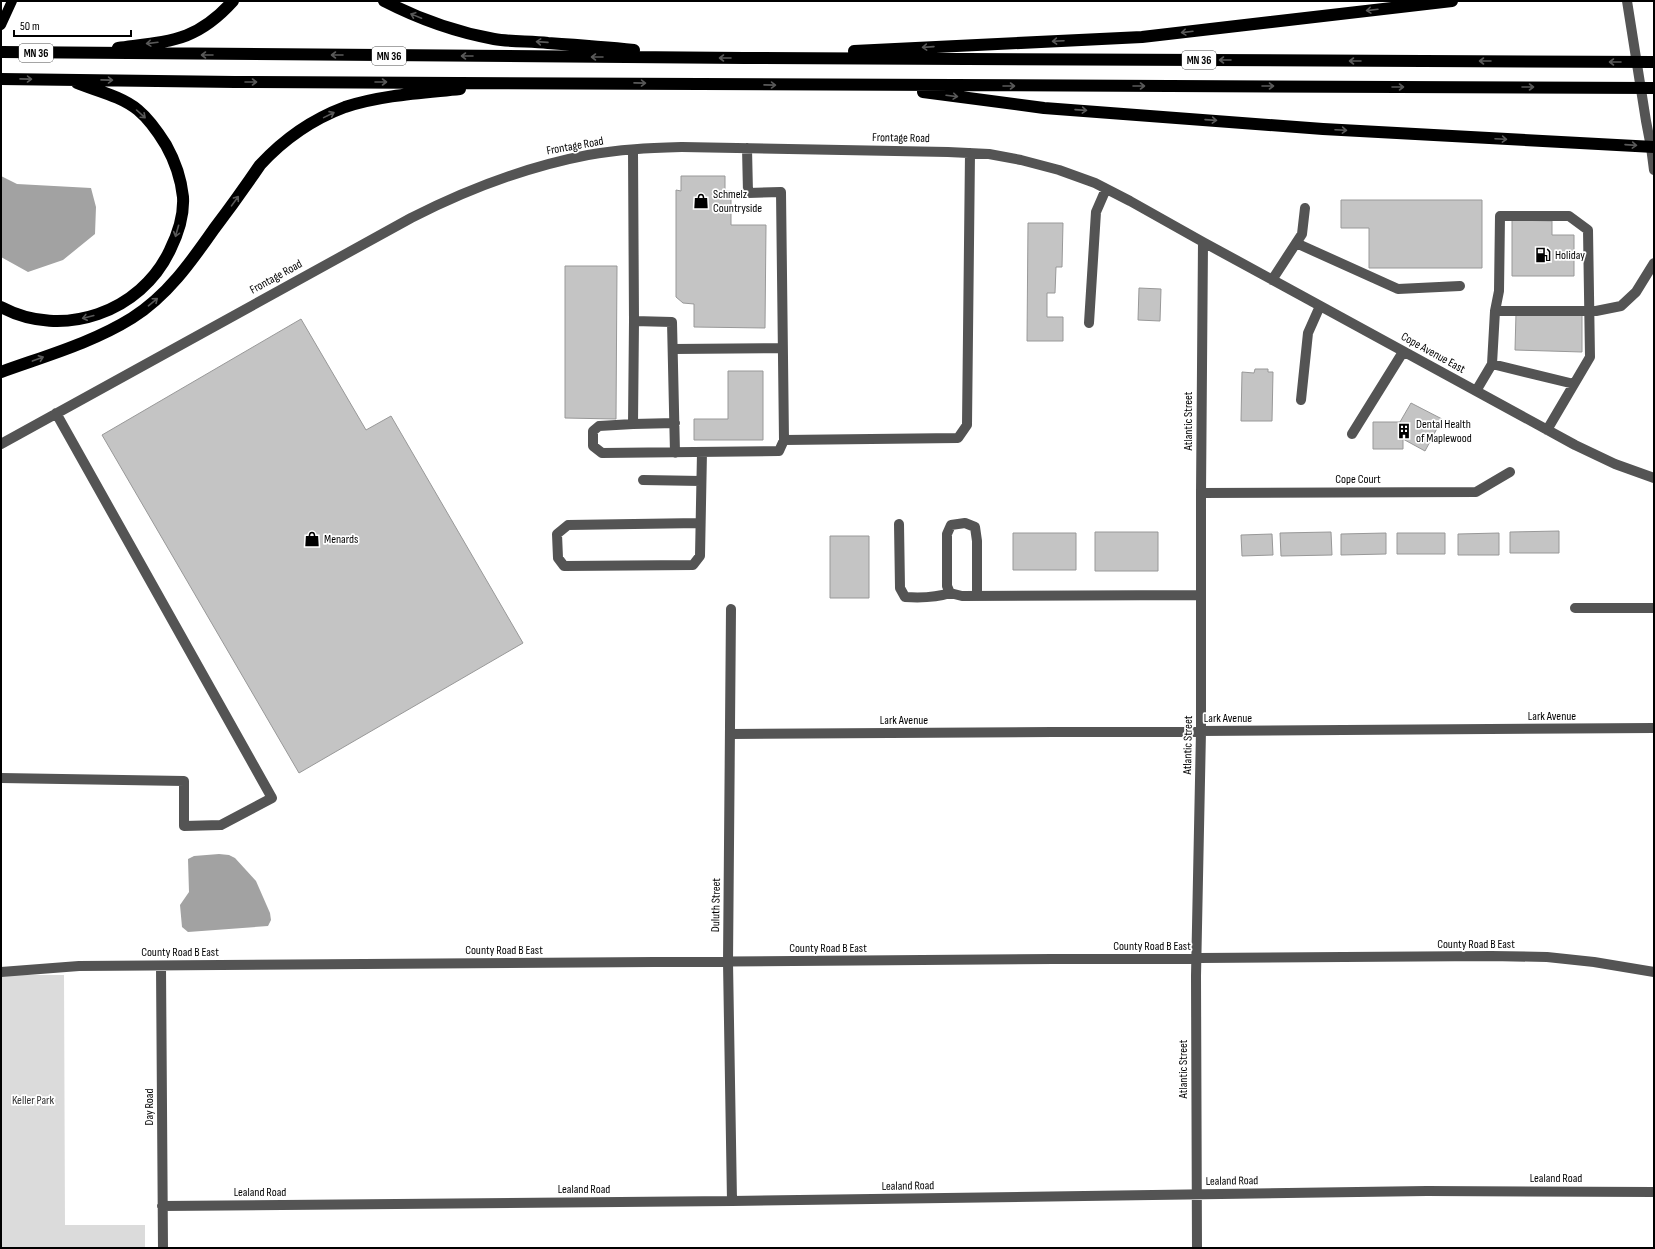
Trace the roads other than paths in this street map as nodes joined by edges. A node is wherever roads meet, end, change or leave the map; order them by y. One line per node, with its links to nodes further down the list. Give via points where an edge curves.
1 (12, 1): 6 (main road)
2 (233, 1): 8 (highway, one-way to 8, via 220,16 188,36 170,41)
3 (384, 1): 9 (highway, one-way to 3, via 496,39 435,24)
4 (1452, 1): 10 (highway, one-way to 10, via 1142,37)
5 (1627, 1): 17 (street, via 1646,121)
6 (1, 25)
7 (1, 52): 8 (highway, MN 36)
8 (71, 54): 9 (highway, MN 36, one-way to 8)
9 (706, 58): 10 (highway, MN 36, one-way to 9)
10 (744, 58): 11 (highway, MN 36, one-way to 10)
11 (1654, 62)
12 (1, 79): 13 (highway, MN 36, one-way to 13)
13 (68, 80): 14 (highway, MN 36, one-way to 14); 30 (highway, one-way to 30, via 119,99 137,109 151,122 173,158 180,178 183,198 181,220 166,259 155,275 140,291 120,305 98,315 55,322 34,320)
14 (531, 82): 15 (highway, MN 36, one-way to 15); 39 (highway, one-way to 14, via 80,344 132,318 153,303 193,260 260,165 293,135 317,121 344,108 373,100)
15 (872, 86): 16 (highway, MN 36, one-way to 16); 17 (highway, one-way to 17, via 1044,108 1323,128)
16 (1654, 88)
17 (1653, 147): 21 (street)
18 (747, 148): 19 (street, Frontage Road, via 682,147); 20 (street, Frontage Road); 35 (street, via 748,193 781,192)
19 (633, 150): 33 (street); 43 (street, Frontage Road, via 589,155 510,174 440,203)
20 (970, 153): 22 (street, Frontage Road, via 1021,160 1059,170); 48 (street, via 967,425 958,438)
21 (1654, 170)
22 (1106, 189): 24 (street, Frontage Road); 34 (street, via 1096,212)
23 (1305, 208): 25 (street, via 1302,234)
24 (1203, 242): 27 (street, Cope Avenue East); 56 (street, Atlantic Street)
25 (1296, 243): 27 (street); 28 (street, via 1398,289)
26 (1654, 263): 31 (street, via 1636,292 1620,306)
27 (1272, 280): 29 (street, Cope Avenue East)
28 (1460, 286)
29 (1320, 306): 37 (street, Cope Avenue East); 42 (street, via 1308,333)
30 (1, 307)
31 (1590, 310): 32 (street); 32 (street, via 1588,230 1569,216 1500,216 1499,291); 40 (street, via 1590,357)
32 (1495, 311): 38 (street)
33 (634, 321): 36 (street, via 672,322); 45 (street)
34 (1090, 323)
35 (782, 348): 36 (street); 48 (street)
36 (674, 349): 44 (street)
37 (1403, 352): 41 (street, Cope Avenue East); 47 (street)
38 (1492, 364): 40 (street); 41 (street)
39 (1, 372)
40 (1574, 384): 46 (street)
41 (1476, 391): 46 (street, Cope Avenue East)
42 (1301, 400)
43 (56, 413): 49 (street, Frontage Road); 68 (street, via 272,798 221,825 184,826 184,781)
44 (675, 423): 45 (street); 51 (street)
45 (632, 424): 51 (street, via 599,426 593,431 593,446 602,453)
46 (1547, 430): 53 (street, Cope Avenue East, via 1615,464)
47 (1352, 434)
48 (784, 440): 50 (street, via 779,451)
49 (1, 444)
50 (702, 452): 51 (street); 55 (street)
51 (675, 453)
52 (1510, 472): 56 (street, Cope Court, via 1476,492)
53 (1654, 478)
54 (643, 480): 55 (street)
55 (701, 481): 57 (street)
56 (1201, 493): 60 (street, Atlantic Street)
57 (700, 523): 57 (street, via 700,556 693,565 564,566 558,558 557,534 568,525)
58 (899, 524): 59 (street, via 902,593 905,597 923,598)
59 (950, 593): 61 (street); 61 (street, via 947,586 947,534 951,525 965,523 975,528)
60 (1201, 595): 61 (street); 66 (street, Atlantic Street)
61 (978, 596)
62 (1575, 608): 63 (street)
63 (1654, 608)
64 (731, 609): 67 (street, Duluth Street)
65 (1654, 728): 66 (street, Lark Avenue)
66 (1201, 731): 67 (street, Lark Avenue); 69 (street, Atlantic Street)
67 (731, 734): 70 (street, Duluth Street)
68 (1, 778)
69 (1198, 959): 70 (street, County Road B East); 73 (street, County Road B East, via 1484,956 1594,962); 75 (street, Atlantic Street)
70 (728, 962): 71 (street, County Road B East); 76 (street, Duluth Street)
71 (162, 966): 72 (street, County Road B East, via 79,966); 77 (street, Day Road)
72 (1, 972)
73 (1654, 972)
74 (1654, 1192): 75 (street, Lealand Road, via 1427,1191)
75 (1196, 1195): 76 (street, Lealand Road); 79 (street, Atlantic Street)
76 (732, 1201): 77 (street, Lealand Road)
77 (162, 1206): 78 (street, Day Road)
78 (163, 1248)
79 (1197, 1248)

